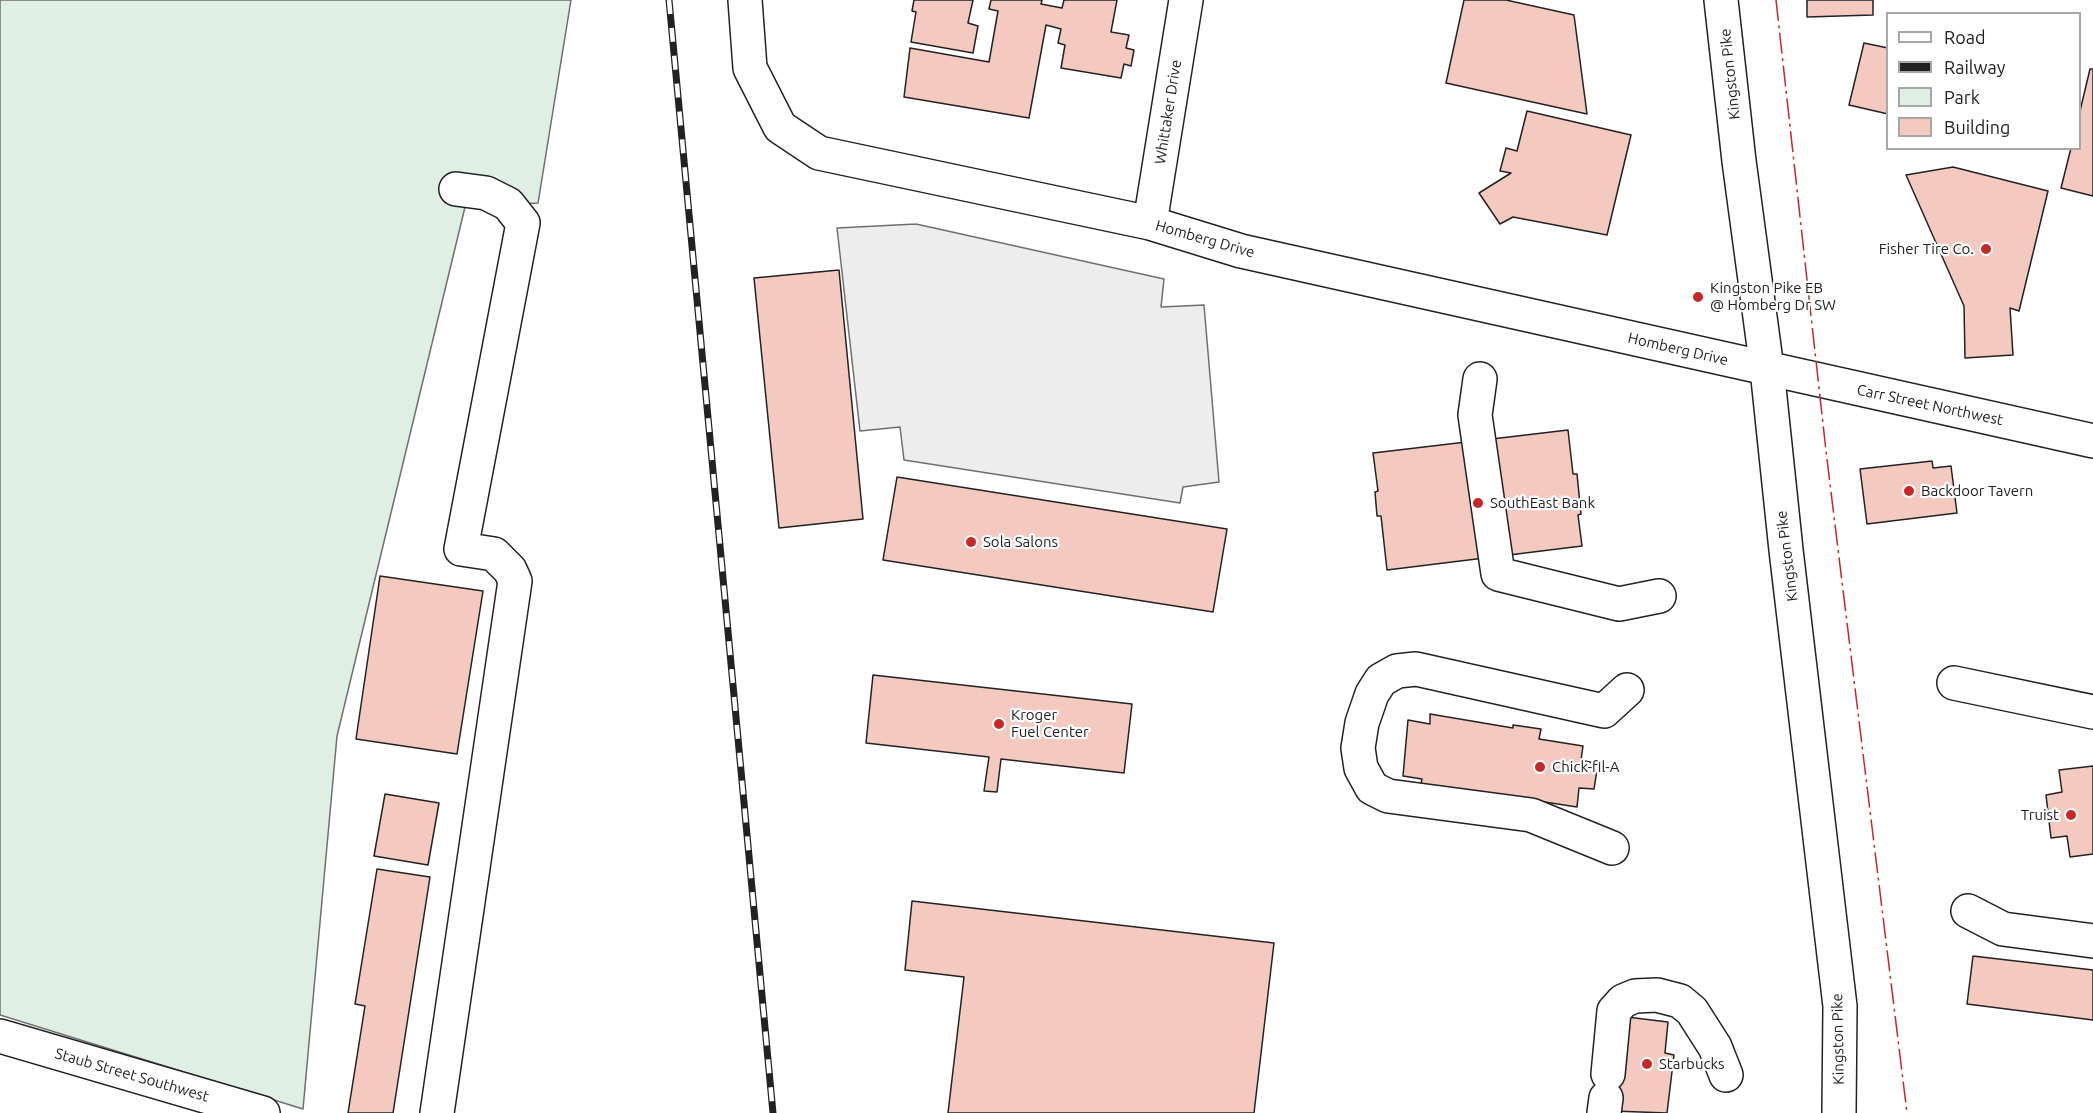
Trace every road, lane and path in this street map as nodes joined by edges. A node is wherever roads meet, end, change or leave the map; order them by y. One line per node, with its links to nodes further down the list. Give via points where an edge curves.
1 (745, 0): 5 (street, Homberg Drive, via 750,68 780,127 819,153)
2 (1186, 0): 5 (street, Whittaker Drive)
3 (1721, 0): 6 (street, Kingston Pike)
4 (456, 189): 20 (street, via 486,193 508,204 523,223 460,549 494,554 515,581)
5 (1150, 224): 6 (street, Homberg Drive, via 1241,251)
6 (1767, 369): 8 (street, Carr Street Northwest); 21 (street, Kingston Pike, via 1840,1006)
7 (1480, 379): 9 (street, via 1475,415 1498,574 1619,604)
8 (2093, 441)
9 (1659, 596)
10 (1954, 683): 12 (street)
11 (1627, 690): 13 (street, via 1604,711 1416,669 1397,671 1381,680 1372,694 1358,748 1361,768 1372,788 1388,796 1531,815)
12 (2093, 712)
13 (1612, 848)
14 (1968, 911): 15 (street, via 2003,929)
15 (2093, 941)
16 (0, 1036): 19 (street, Staub Street Southwest)
17 (1726, 1075): 18 (street, via 1715,1047 1692,1011 1680,1001 1657,995 1635,996 1614,1011)
18 (1606, 1095)
19 (263, 1113)
20 (437, 1113)
21 (1839, 1113)

